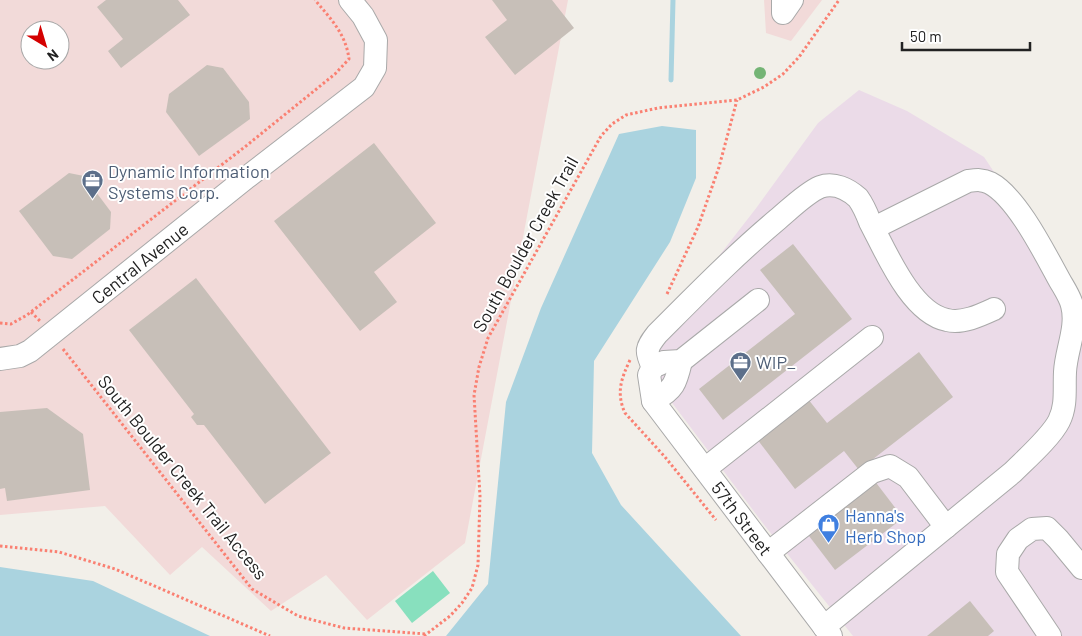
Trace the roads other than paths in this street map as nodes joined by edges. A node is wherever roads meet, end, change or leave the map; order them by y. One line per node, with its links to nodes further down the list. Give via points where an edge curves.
1 (350, 0): 8 (street, Central Avenue, via 376,40 375,68 364,87 52,335 20,356)
2 (783, 0): 3 (street, via 783,13)
3 (792, 0)
4 (874, 228): 6 (street, via 911,294 934,316 949,321 968,319); 10 (street, via 859,200 846,188 821,187 753,240 656,334 647,354); 13 (street, via 968,181 990,183 1000,190 1025,222 1072,303 1074,317 1064,372 1065,400 1059,421 1013,472)
5 (758, 300): 9 (street)
6 (994, 308)
7 (872, 337): 12 (street)
8 (0, 359)
9 (681, 361): 10 (street, via 664,362); 11 (street, via 672,388)
10 (653, 367): 11 (street, via 649,376)
11 (653, 401): 12 (street, 57th Street)
12 (705, 469): 14 (street, 57th Street)
13 (946, 527): 14 (street, via 908,477 890,466 872,472); 16 (street)
14 (768, 553): 16 (street, 57th Street)
15 (1082, 568): 17 (street, via 1047,528 1032,529 1018,538 1008,554 1007,572)
16 (828, 632)
17 (1050, 636)

